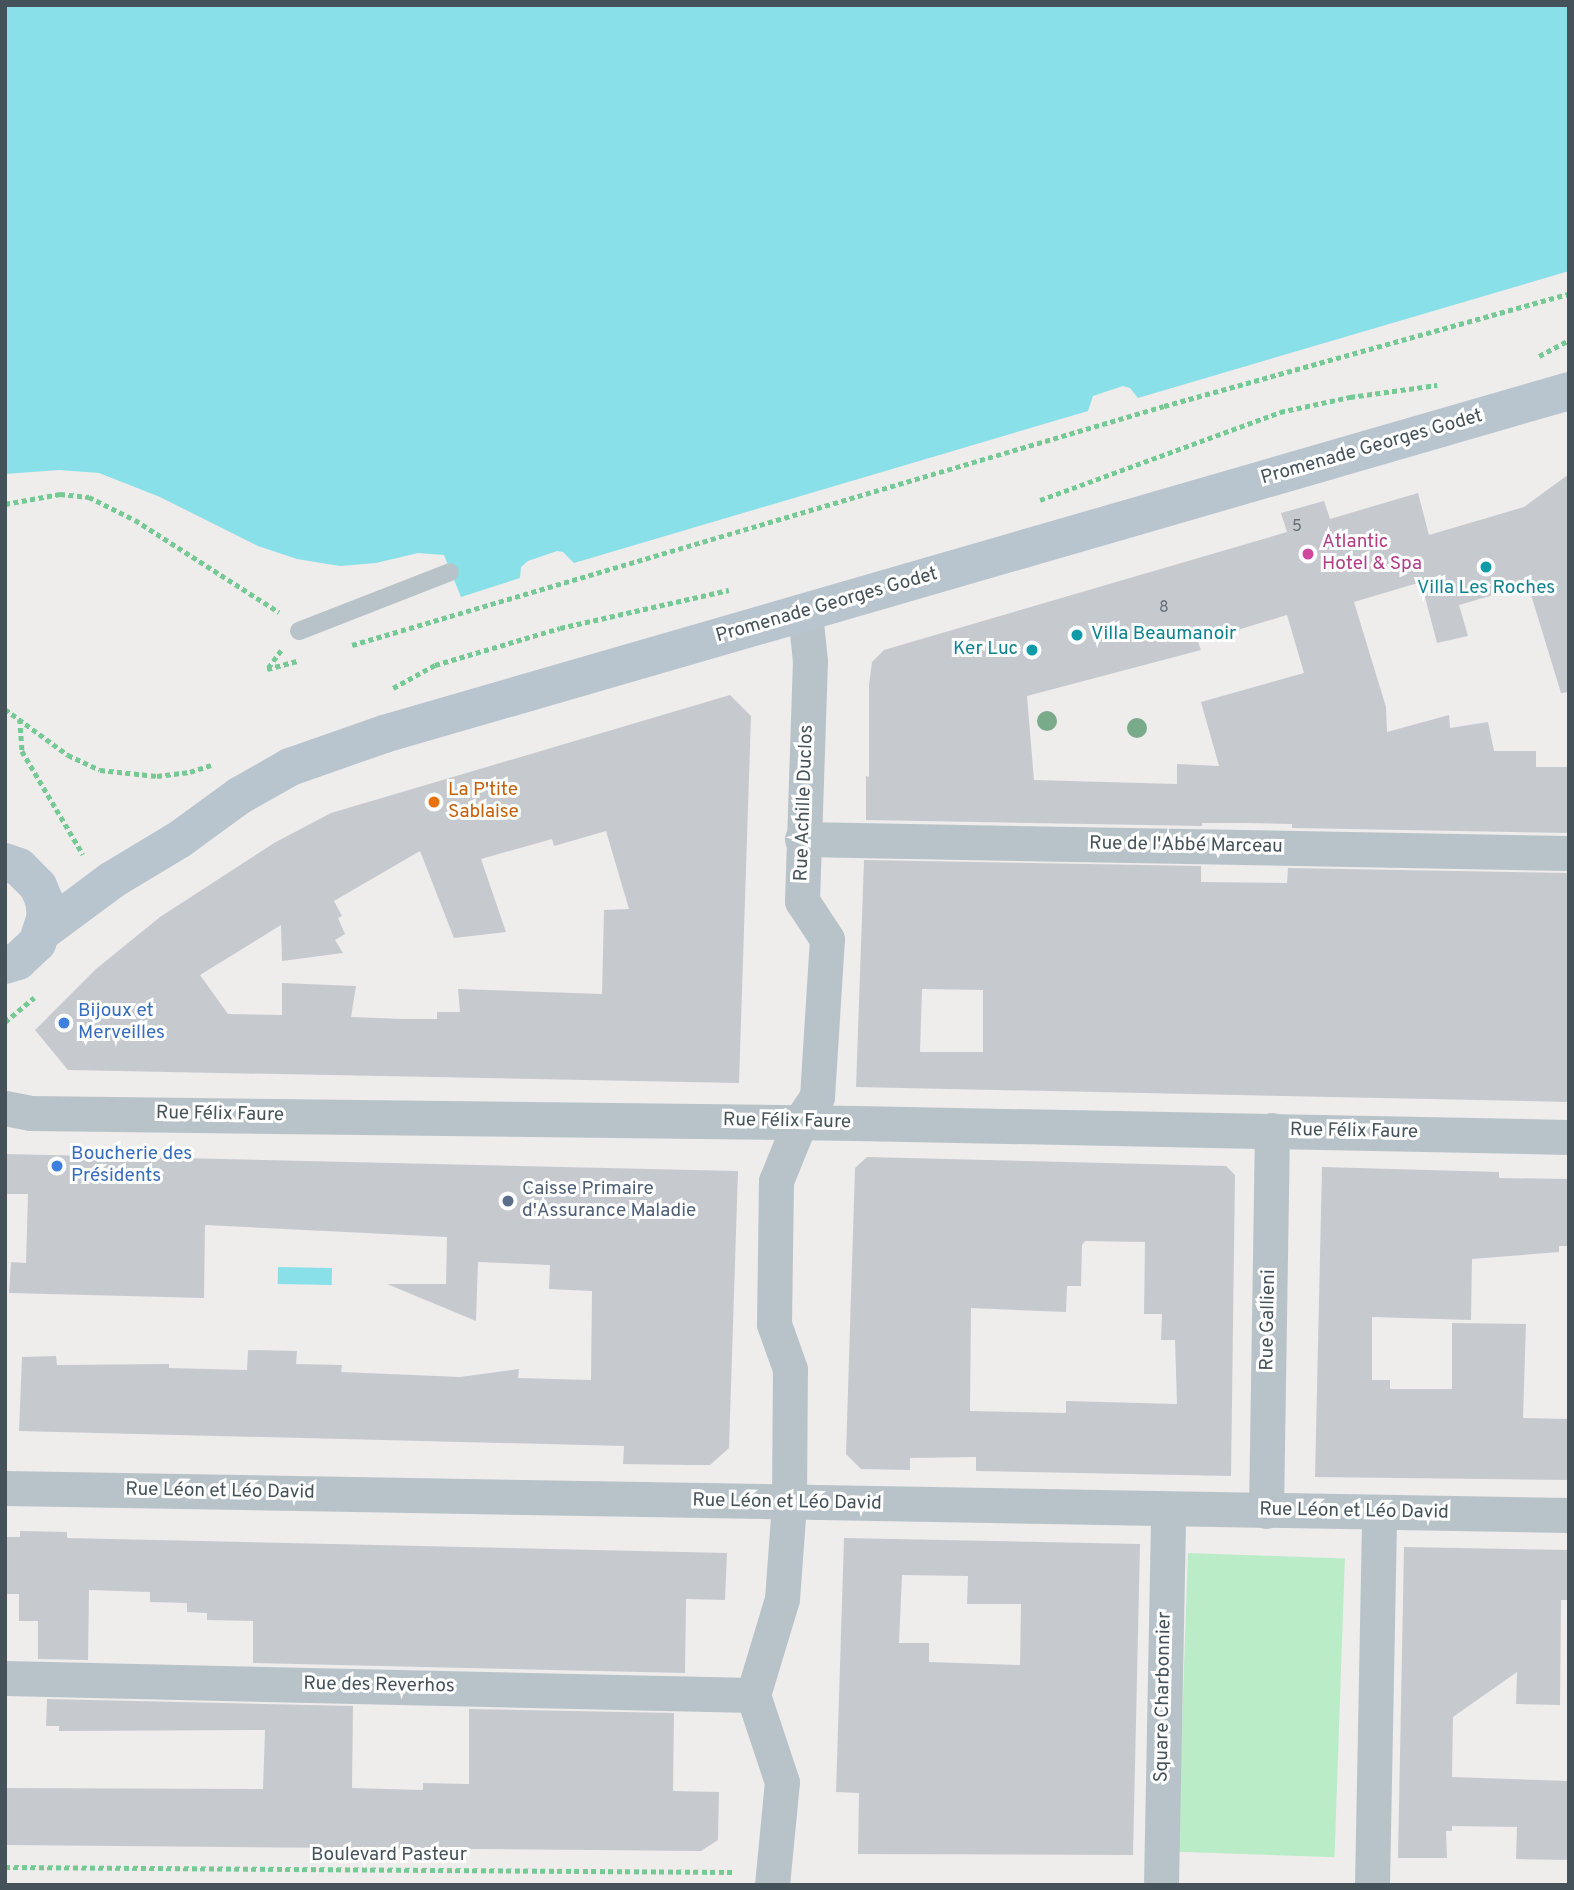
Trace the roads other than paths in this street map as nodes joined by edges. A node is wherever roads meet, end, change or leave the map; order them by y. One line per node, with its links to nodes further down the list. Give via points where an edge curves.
1 (1569, 391): 3 (street, Promenade Georges Godet)
2 (450, 572): 4 (lane)
3 (805, 613): 5 (street, Rue Achille Duclos, via 810,661); 8 (street, Promenade Georges Godet, via 384,734 290,768)
4 (299, 631)
5 (803, 839): 6 (street, Rue de l'Abbé Marceau); 12 (street, Rue Achille Duclos, via 802,901 827,939 817,1097)
6 (1569, 853)
7 (12, 863): 8 (street); 9 (street, via 44,900)
8 (112, 880): 9 (street, Promenade Georges Godet)
9 (43, 932): 10 (street, Promenade Georges Godet)
10 (9, 970)
11 (5, 1108): 12 (street, Rue Félix Faure, via 30,1113)
12 (800, 1122): 13 (street, Rue Félix Faure); 16 (street, Rue Achille Duclos, via 776,1181 774,1324 790,1370)
13 (1272, 1130): 14 (street, Rue Félix Faure); 18 (street, Rue Gallieni)
14 (1569, 1137)
15 (5, 1488): 16 (street, Rue Léon et Léo David)
16 (789, 1503): 17 (street, Rue Léon et Léo David); 22 (street, Rue Achille Duclos, via 782,1599)
17 (1168, 1510): 18 (street, Rue Léon et Léo David); 24 (street, Square Charbonnier)
18 (1266, 1511): 19 (street, Rue Léon et Léo David)
19 (1379, 1512): 20 (street, Rue Léon et Léo David); 25 (street)
20 (1569, 1515)
21 (5, 1678): 22 (street, Rue des Reverhos)
22 (753, 1695): 23 (street, via 782,1782)
23 (772, 1879)
24 (1161, 1885)
25 (1372, 1885)

